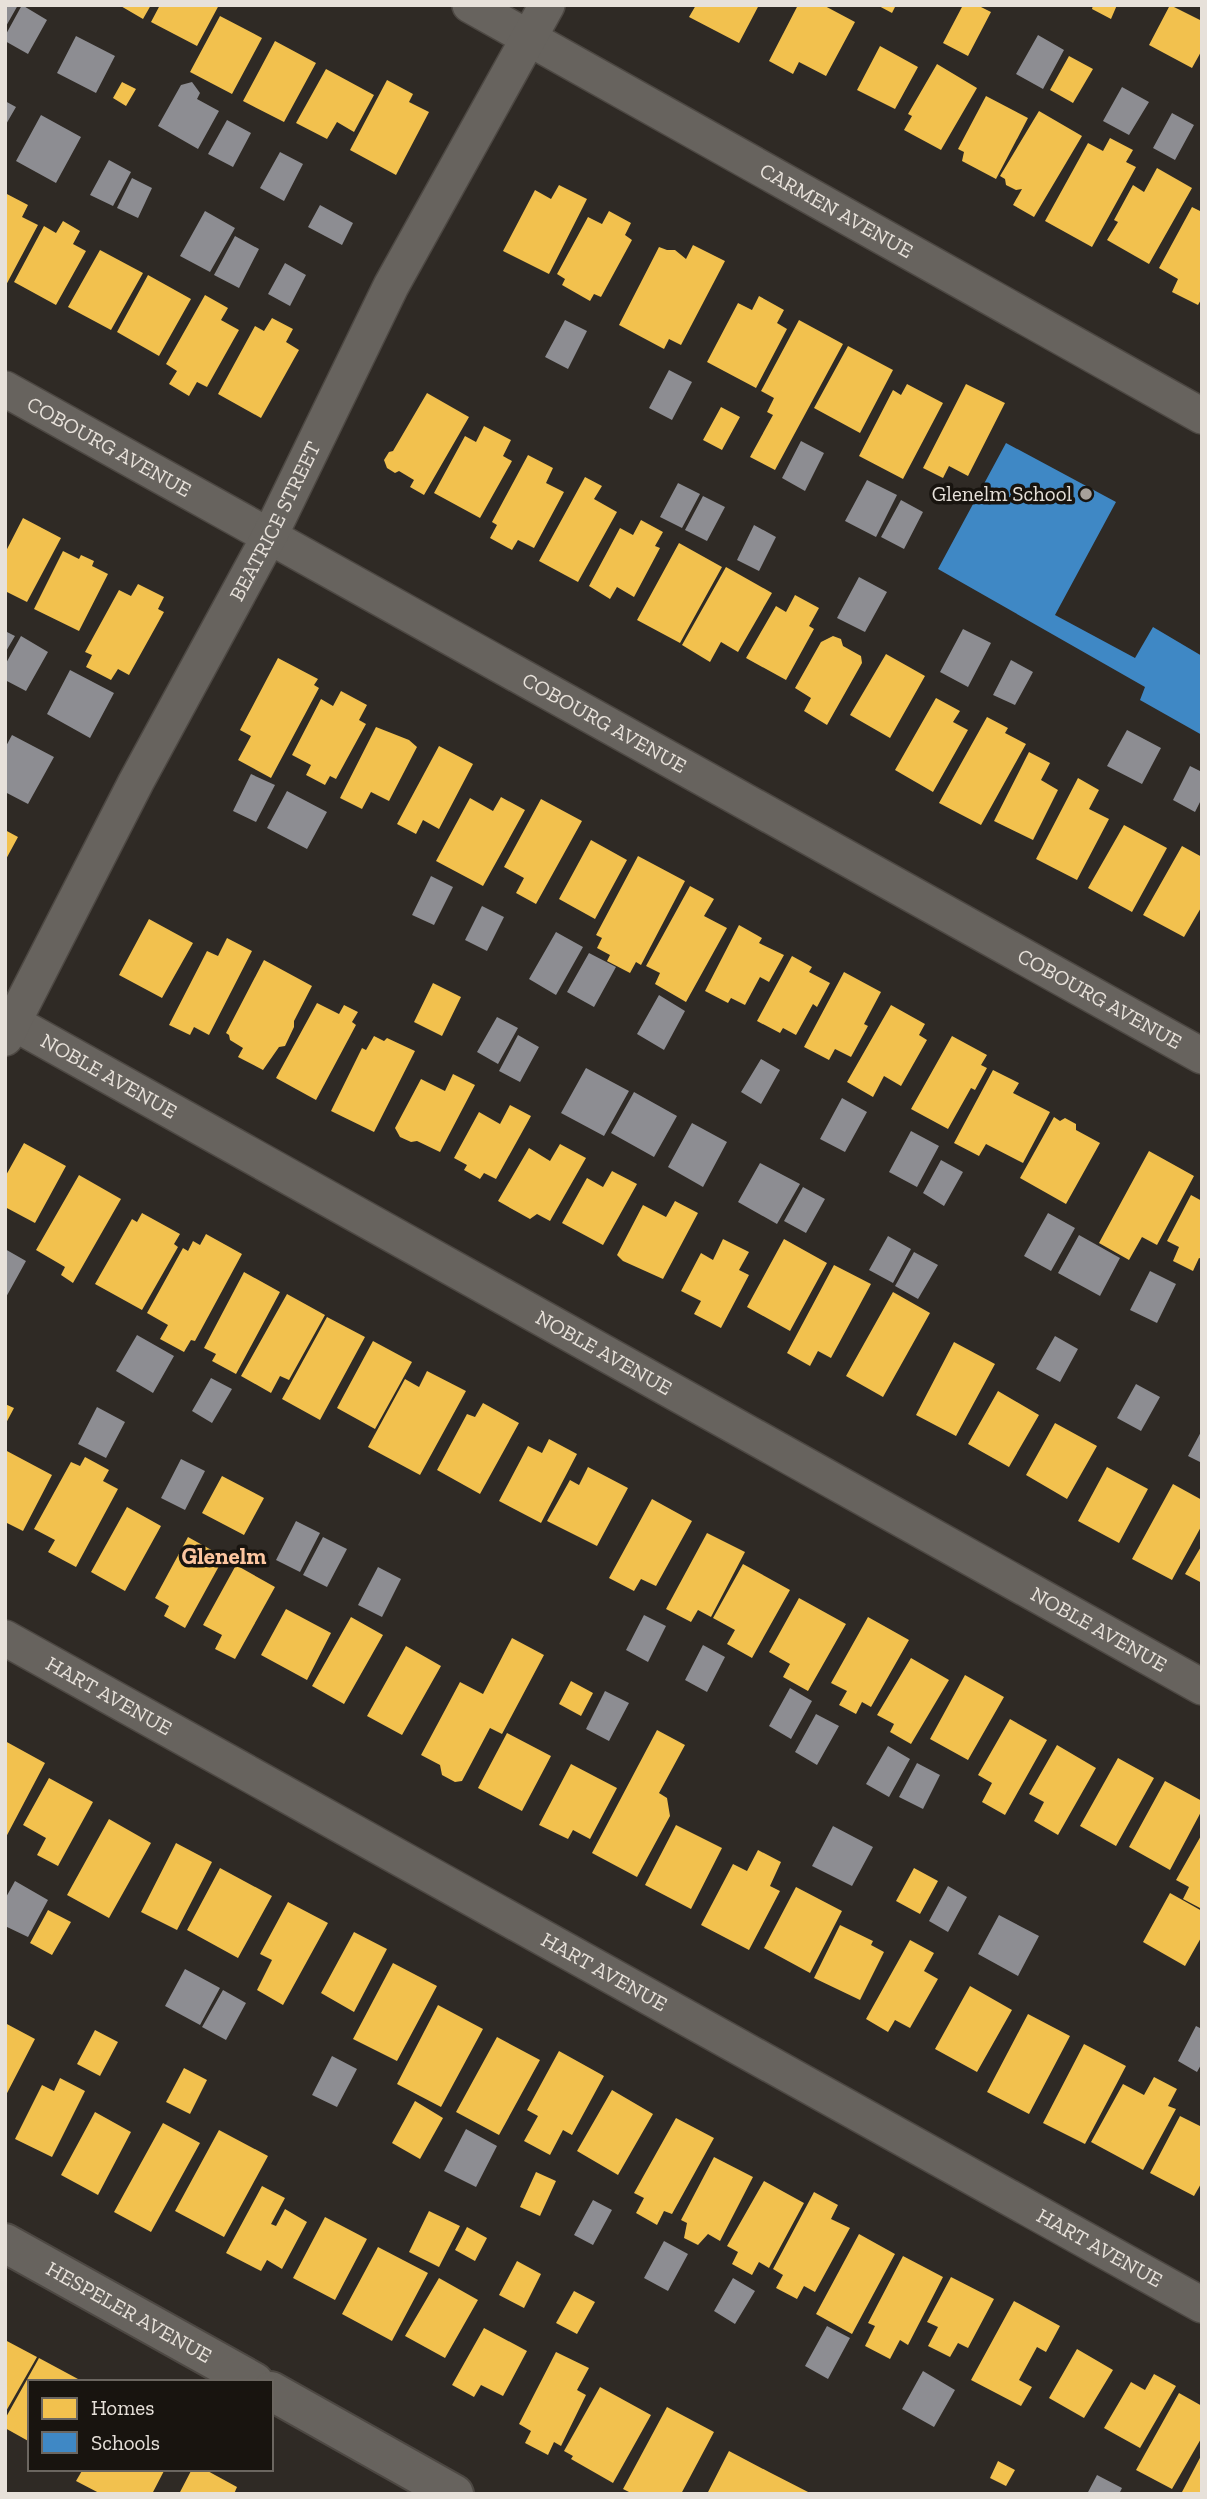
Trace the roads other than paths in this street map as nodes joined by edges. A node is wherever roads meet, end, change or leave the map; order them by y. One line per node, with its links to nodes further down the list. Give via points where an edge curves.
1 (470, 5): 3 (street, CARMEN AVENUE)
2 (547, 5): 3 (street, BEATRICE STREET)
3 (529, 38): 5 (street, CARMEN AVENUE); 6 (street, BEATRICE STREET, via 391,286)
4 (5, 389): 6 (street, COBOURG AVENUE)
5 (1202, 415)
6 (270, 535): 7 (street, BEATRICE STREET); 8 (street, COBOURG AVENUE)
7 (8, 1026): 10 (street, NOBLE AVENUE)
8 (1202, 1056)
9 (5, 1638): 12 (street, HART AVENUE)
10 (1202, 1687)
11 (5, 2243): 13 (main road, HESPELER AVENUE)
12 (1202, 2305)
13 (250, 2380)
14 (273, 2393): 15 (main road)
15 (454, 2494)

